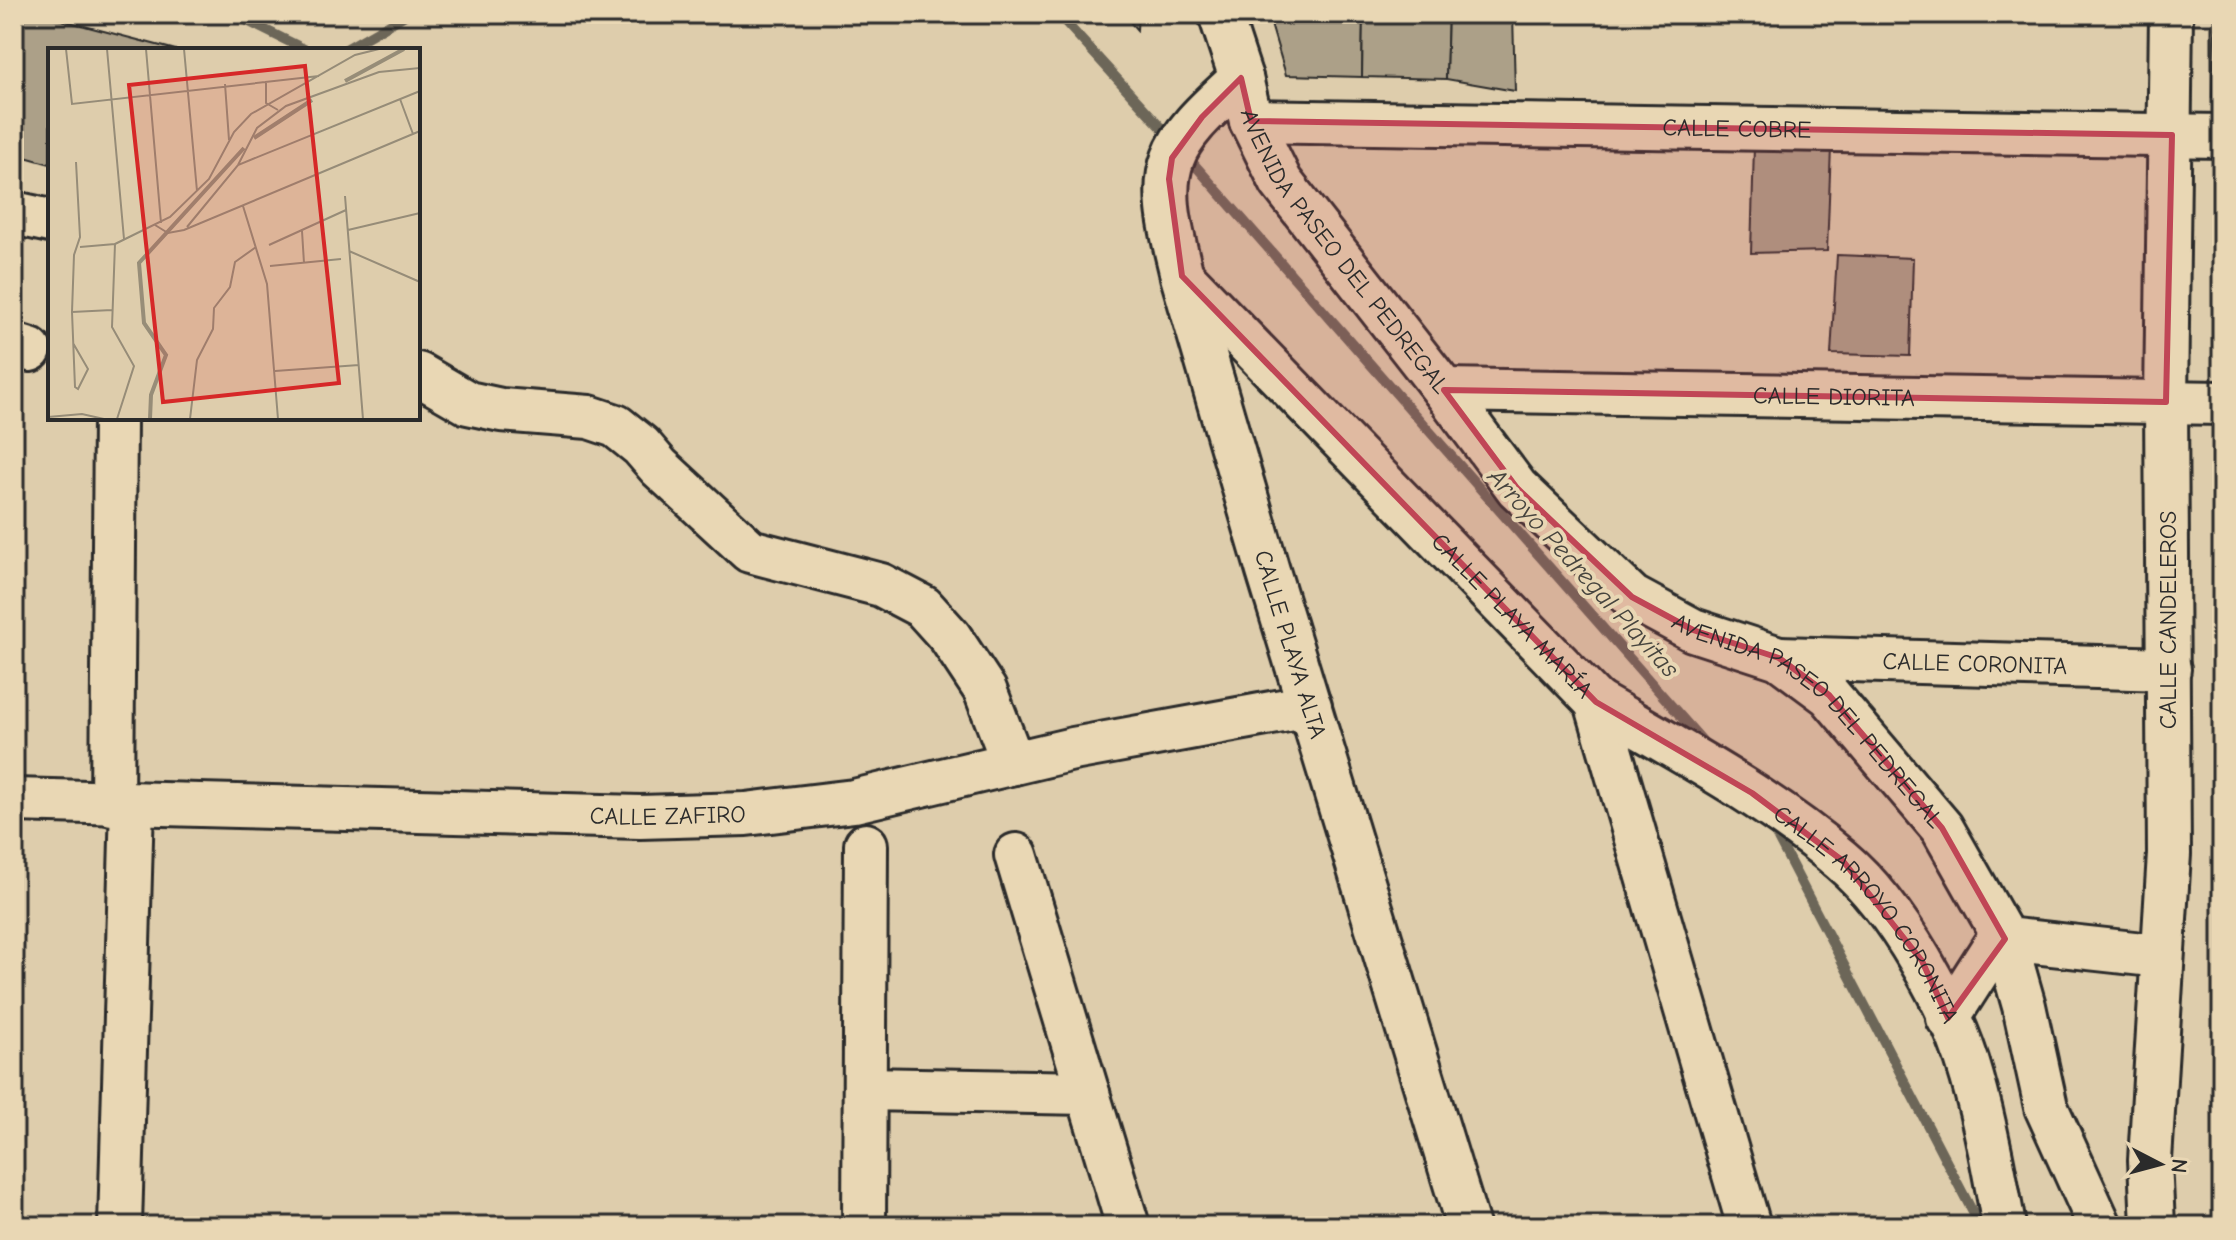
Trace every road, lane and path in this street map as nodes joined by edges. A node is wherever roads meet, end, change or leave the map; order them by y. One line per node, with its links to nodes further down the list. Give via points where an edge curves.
1 (1220, 14): 3 (street, AVENIDA PASEO DEL PEDREGAL)
2 (2171, 14): 5 (street, CALLE CANDELEROS)
3 (1241, 78): 4 (street, AVENIDA PASEO DEL PEDREGAL); 9 (street, CALLE PLAYA ALTA, via 1202,117 1172,158 1168,203)
4 (1251, 121): 5 (street, CALLE COBRE); 11 (street, AVENIDA PASEO DEL PEDREGAL, via 1281,182)
5 (2172, 135): 6 (street, CALLE COBRE); 12 (street, CALLE CANDELEROS)
6 (2222, 136)
7 (14, 213): 8 (street)
8 (48, 221)
9 (1182, 276): 17 (street, CALLE PLAYA MARÍA); 18 (street, CALLE PLAYA ALTA)
10 (420, 375): 19 (street, via 468,403 589,417 616,426 750,551 881,585 923,607 985,690)
11 (1444, 390): 12 (street, CALLE DIORITA); 15 (street, AVENIDA PASEO DEL PEDREGAL, via 1517,488 1632,597 1693,630)
12 (2166, 402): 13 (street, CALLE DIORITA); 16 (street, CALLE CANDELEROS)
13 (2222, 403)
14 (115, 420): 21 (street)
15 (1779, 658): 16 (street, CALLE CORONITA); 24 (street, AVENIDA PASEO DEL PEDREGAL, via 1829,695 1942,828)
16 (2169, 669): 25 (street, CALLE CANDELEROS, via 2169,854)
17 (1596, 702): 26 (street, CALLE ARROYO CORONITA, via 1752,793 1843,861 1884,905 1922,961); 33 (street, CALLE PLAYA MARÍA)
18 (1310, 706): 19 (street, CALLE ZAFIRO); 32 (street, CALLE PLAYA ALTA)
19 (1013, 763): 21 (street, CALLE ZAFIRO, via 854,801 746,814 640,817)
20 (14, 800): 21 (street, CALLE ZAFIRO)
21 (122, 804): 29 (street)
22 (866, 845): 27 (street)
23 (1016, 855): 28 (street)
24 (2005, 939): 25 (street); 26 (street, via 1994,946); 35 (street, AVENIDA PASEO DEL PEDREGAL, via 2046,1107)
25 (2161, 956): 36 (street, CALLE CANDELEROS, via 2150,1160)
26 (1948, 1018): 34 (street, CALLE ARROYO CORONITA, via 1971,1073)
27 (865, 1089): 28 (street); 30 (street)
28 (1088, 1093): 31 (street)
29 (120, 1226)
30 (864, 1226)
31 (1128, 1226)
32 (1468, 1226)
33 (1749, 1226)
34 (2004, 1226)
35 (2100, 1226)
36 (2153, 1226)

